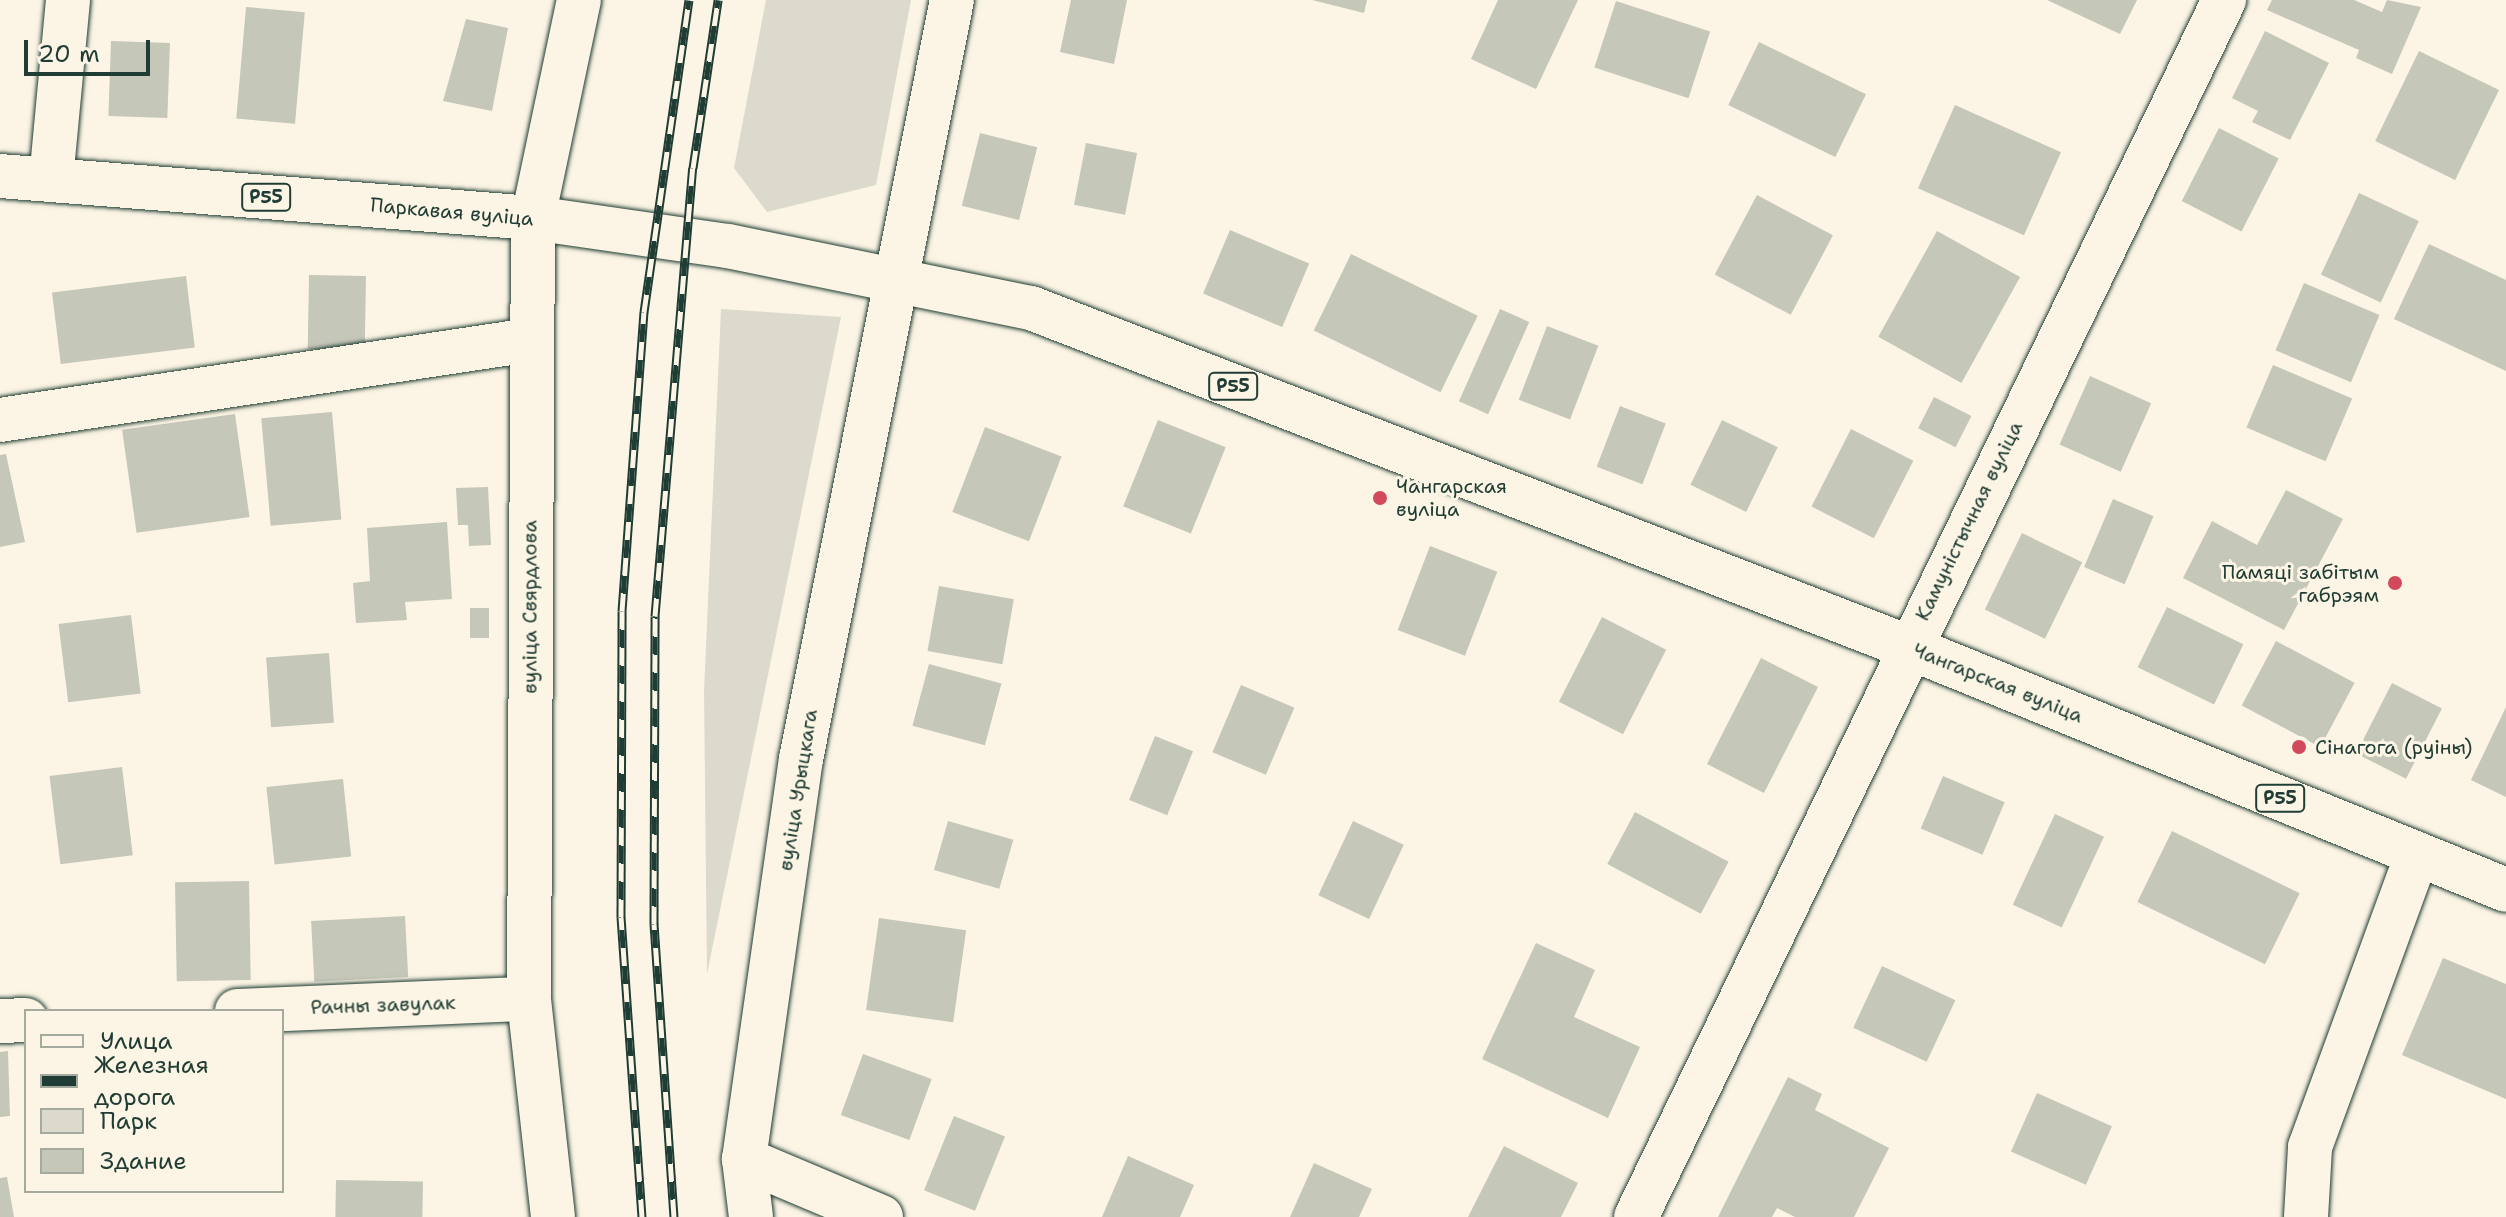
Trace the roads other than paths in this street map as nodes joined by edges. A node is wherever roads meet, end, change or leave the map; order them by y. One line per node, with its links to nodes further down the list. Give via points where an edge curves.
1 (68, 0): 6 (street)
2 (579, 0): 7 (street, вуліца Свярдлова)
3 (952, 0): 8 (street)
4 (2224, 0): 11 (street, Камуністычная вуліца)
5 (0, 176): 6 (street, Паркавая вуліца / Р55)
6 (51, 180): 7 (street, Паркавая вуліца / Р55)
7 (533, 218): 8 (street, Паркавая вуліца / Р55); 9 (street, вуліца Свярдлова)
8 (900, 278): 11 (street, Чангарская вуліца / Р55, via 1031,308); 18 (street, вуліца Урыцкага, via 801,759)
9 (530, 340): 10 (street); 14 (street, вуліца Свярдлова)
10 (0, 420)
11 (1908, 647): 12 (street, Чангарская вуліца / Р55); 22 (street, Камуністычная вуліца)
12 (2417, 854): 13 (street, Чангарская вуліца / Р55); 23 (street, via 2310,1147)
13 (2506, 890)
14 (529, 999): 15 (street, Рачны завулак); 19 (street, вуліца Свярдлова)
15 (284, 1009)
16 (24, 1020): 17 (street)
17 (0, 1021)
18 (744, 1159): 20 (street, вуліца Урыцкага); 21 (street)
19 (553, 1217)
20 (751, 1217)
21 (881, 1217)
22 (1636, 1217)
23 (2306, 1217)

